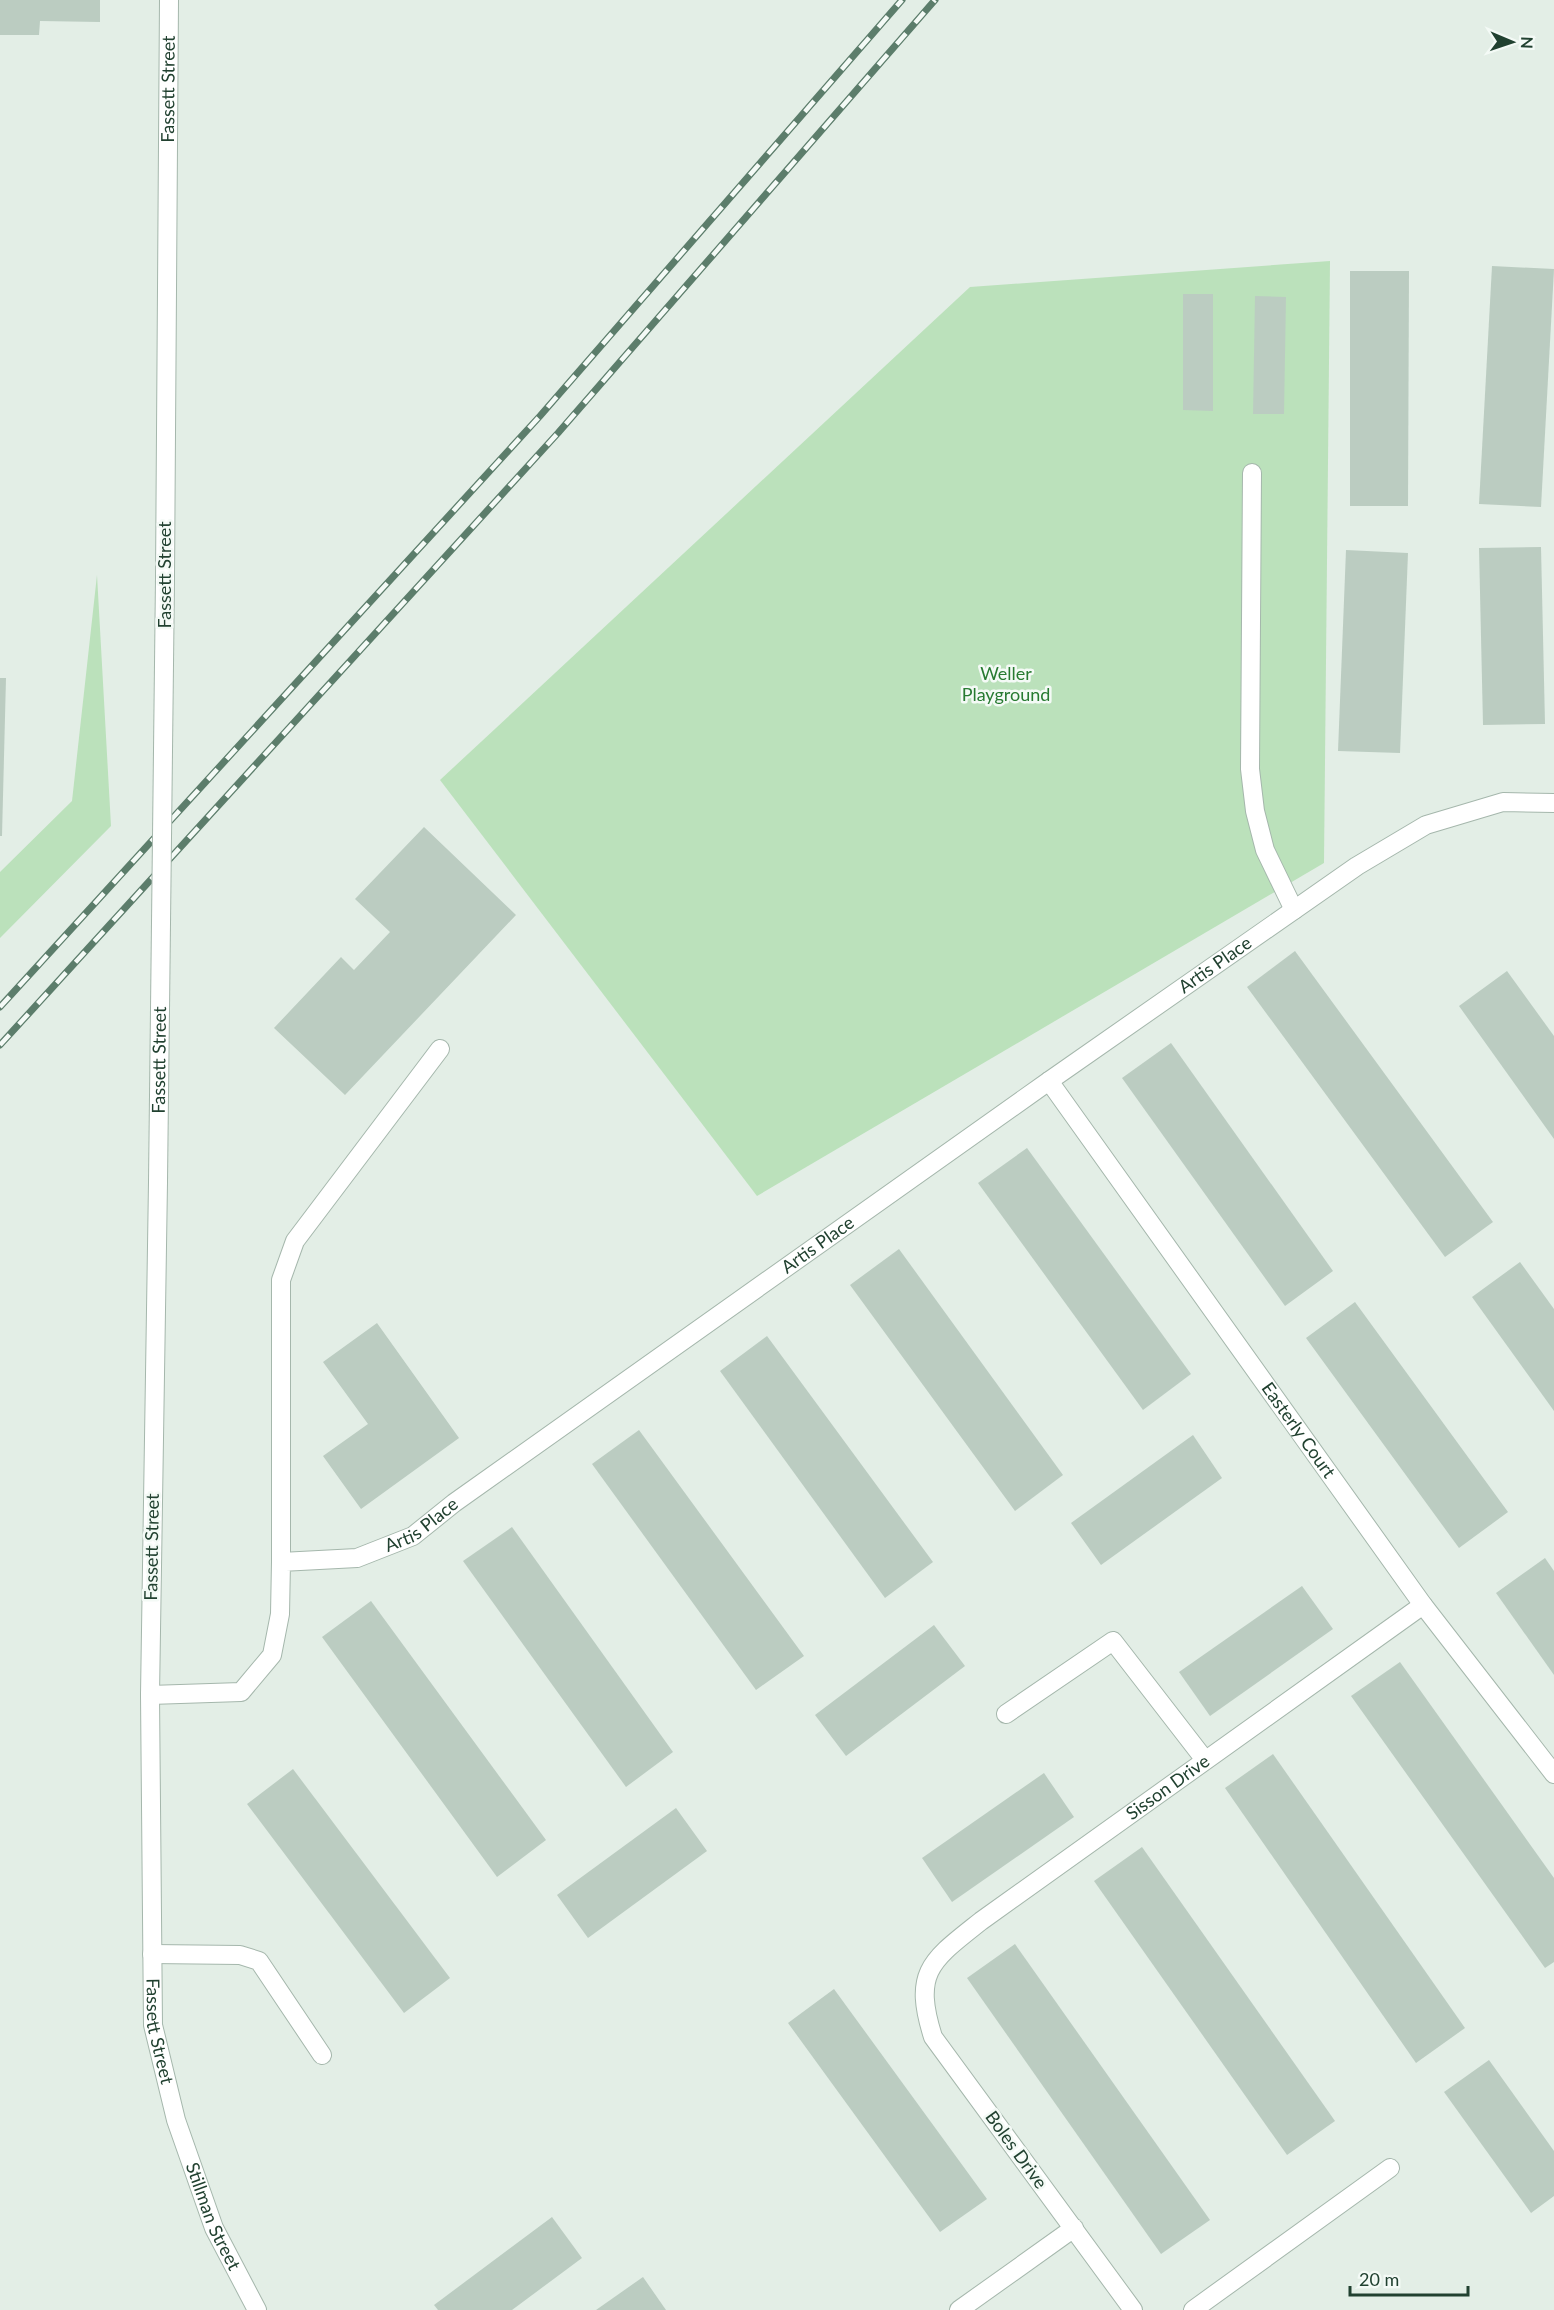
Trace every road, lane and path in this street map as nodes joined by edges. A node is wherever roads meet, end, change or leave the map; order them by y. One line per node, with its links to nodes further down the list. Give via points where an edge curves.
1 (169, 0): 9 (street, Fassett Street, bridge)
2 (1252, 473): 4 (street, via 1250,769 1265,850)
3 (1554, 803): 4 (street, Artis Place, via 1503,802 1426,825)
4 (1294, 910): 6 (street, Artis Place)
5 (440, 1049): 7 (street, via 294,1241 281,1280)
6 (1049, 1081): 7 (street, Artis Place, via 413,1536 357,1558); 8 (street, Easterly Court)
7 (281, 1562): 9 (street, via 280,1614 272,1655 241,1692)
8 (1423, 1605): 11 (street, Sisson Drive); 12 (street, Easterly Court)
9 (150, 1695): 13 (street, Fassett Street)
10 (1006, 1714): 11 (street, via 1113,1641)
11 (1205, 1760): 14 (street, Sisson Drive, via 981,1921 935,1960)
12 (1554, 1774)
13 (152, 1954): 15 (street, via 240,1955 259,1961); 16 (street, Fassett Street, via 153,2025)
14 (926, 1981): 18 (street, Boles Drive, via 924,2007 933,2037)
15 (322, 2055)
16 (176, 2120): 19 (street, Stillman Street, via 214,2228)
17 (1390, 2168): 22 (street)
18 (1074, 2228): 20 (street); 21 (street, Boles Drive)
19 (257, 2310)
20 (959, 2310)
21 (1133, 2310)
22 (1193, 2310)

